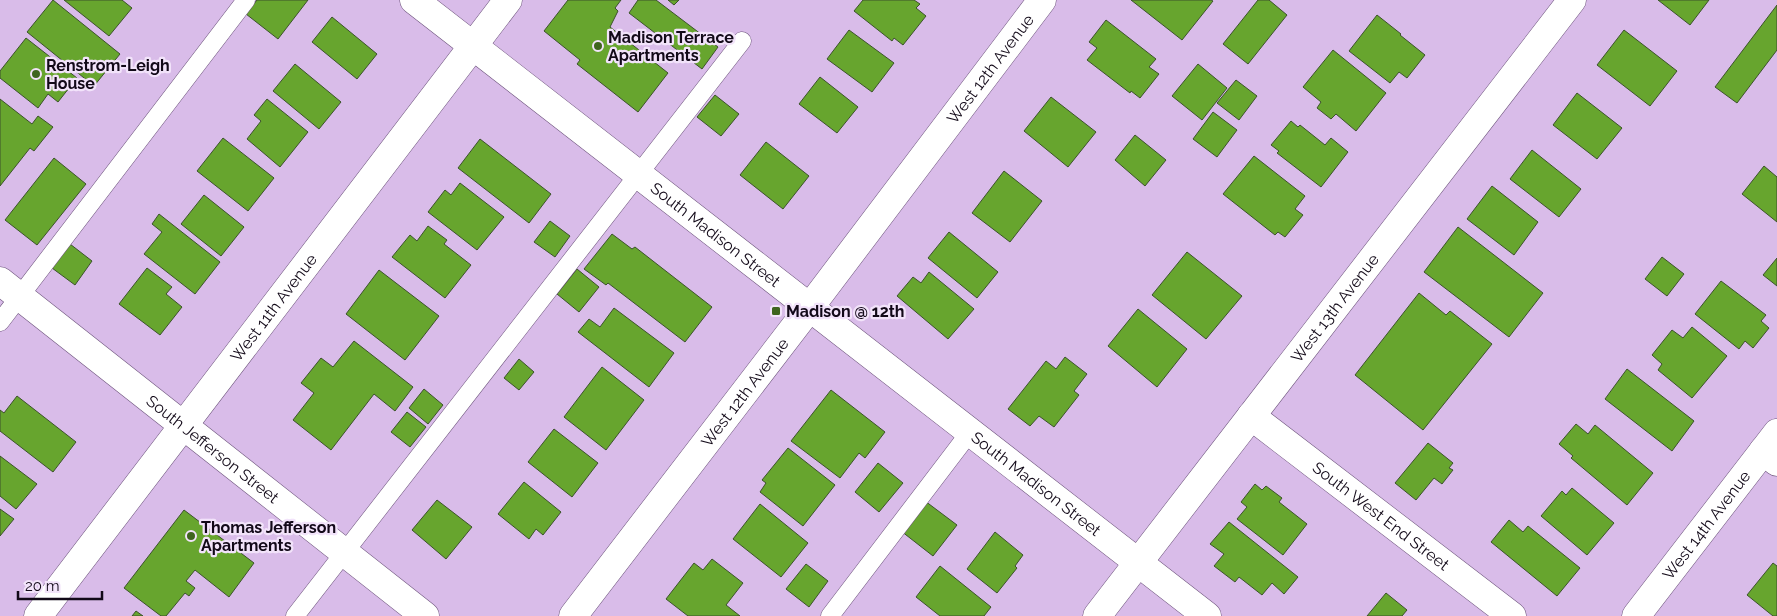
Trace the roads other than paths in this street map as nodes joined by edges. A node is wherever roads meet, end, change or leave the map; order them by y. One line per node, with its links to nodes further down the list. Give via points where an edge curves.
1 (246, 0): 9 (lane)
2 (414, 0): 7 (street, South Madison Street)
3 (508, 0): 7 (street, West 11th Avenue)
4 (1042, 0): 10 (street, West 12th Avenue)
5 (1572, 0): 12 (street, West 13th Avenue)
6 (742, 41): 8 (lane)
7 (473, 45): 8 (street, South Madison Street); 13 (street, West 11th Avenue)
8 (639, 175): 10 (street, South Madison Street); 16 (lane)
9 (10, 289): 11 (lane); 13 (street, South Jefferson Street)
10 (810, 307): 14 (street, South Madison Street); 21 (street, West 12th Avenue)
11 (0, 322)
12 (1251, 416): 17 (street, West 13th Avenue); 25 (street, South West End Street)
13 (184, 424): 16 (street, South Jefferson Street); 18 (street, West 11th Avenue)
14 (970, 432): 17 (street, South Madison Street); 22 (lane)
15 (1772, 449): 26 (street, West 14th Avenue)
16 (345, 552): 19 (lane); 20 (street, South Jefferson Street)
17 (1138, 562): 23 (street, West 13th Avenue); 24 (street, South Madison Street)
18 (38, 616)
19 (295, 616)
20 (425, 616)
21 (573, 616)
22 (830, 616)
23 (1097, 616)
24 (1206, 616)
25 (1512, 616)
26 (1636, 616)

